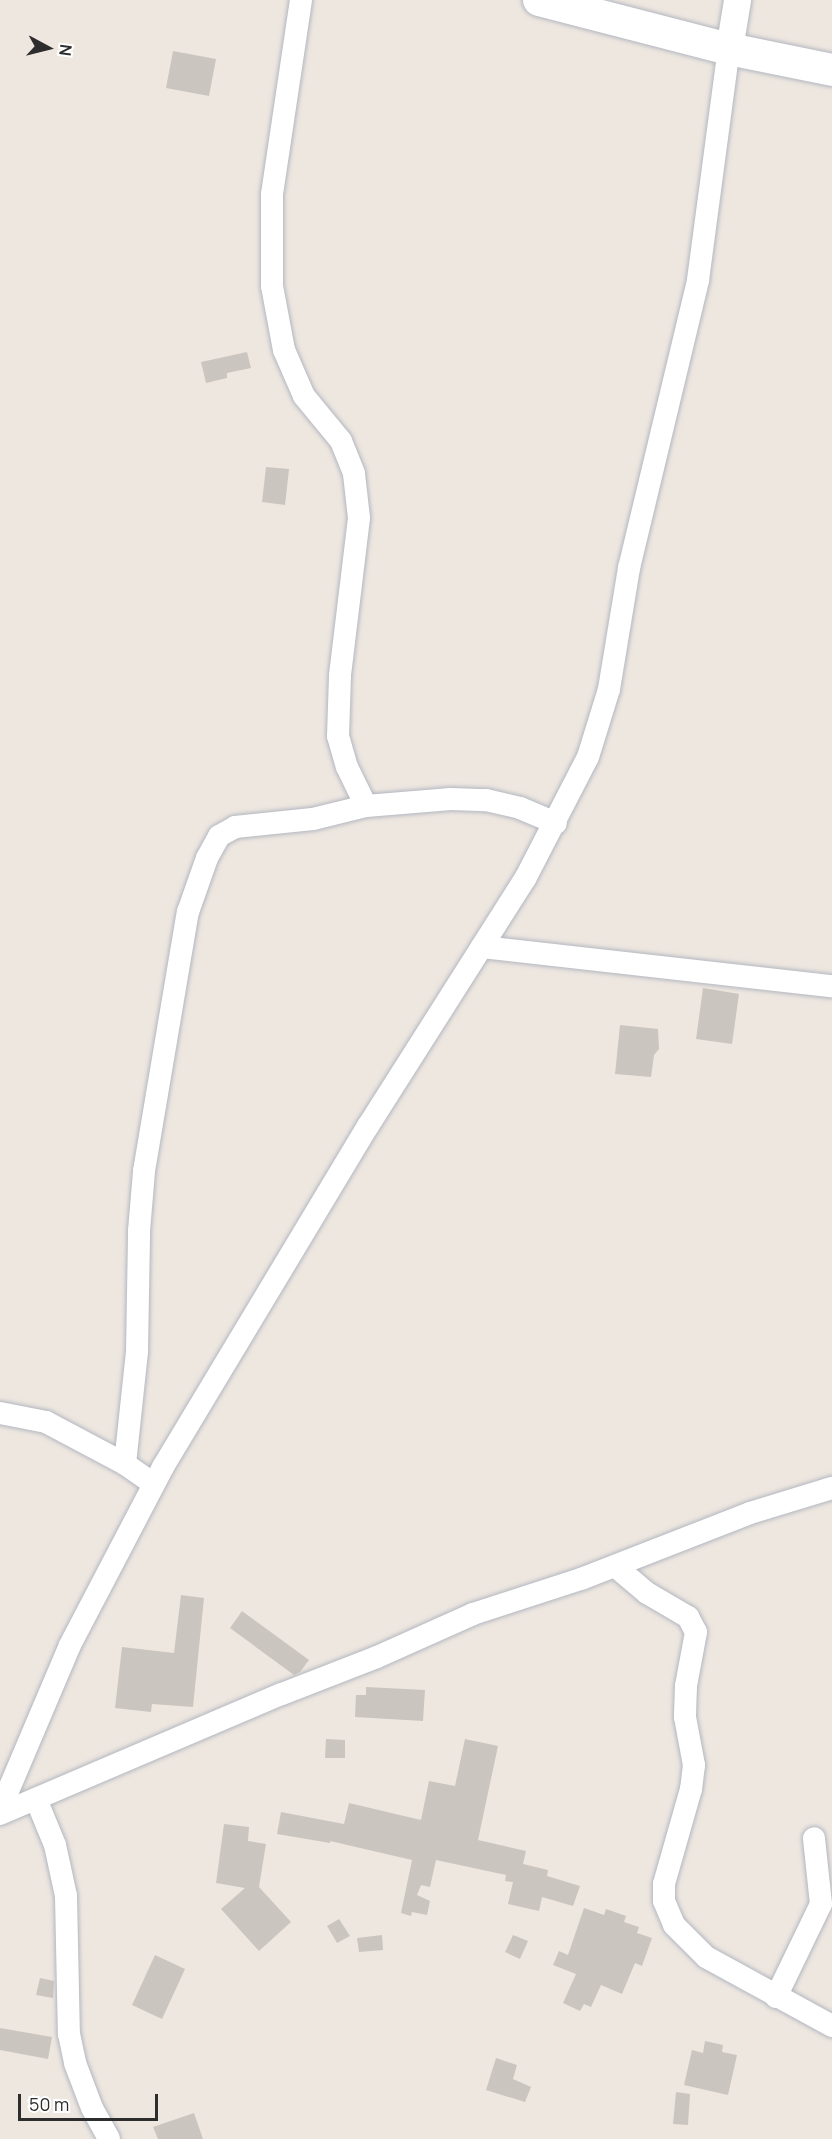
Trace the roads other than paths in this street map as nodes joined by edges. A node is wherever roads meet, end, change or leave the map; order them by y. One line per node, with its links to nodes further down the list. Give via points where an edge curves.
1 (301, 0): 6 (street, via 272,195 272,286 284,350 304,396 341,441 354,474 358,518 340,676 338,736 347,767)
2 (539, 0): 4 (main road)
3 (737, 0): 4 (street)
4 (729, 49): 5 (main road); 7 (street, via 698,280 629,568 609,689 588,756)
5 (832, 70)
6 (366, 806): 7 (street, via 486,800 520,808); 11 (street, via 314,819 235,827 219,836 207,858 188,912 144,1171 137,1351)
7 (556, 823): 8 (street)
8 (482, 947): 9 (street); 12 (street, via 362,1136)
9 (832, 986)
10 (0, 1413): 11 (street, via 46,1422)
11 (125, 1464): 12 (street)
12 (154, 1484): 16 (street, via 70,1645)
13 (832, 1488): 14 (street, via 750,1513)
14 (615, 1566): 15 (street, via 432,1630 377,1658 282,1694); 18 (street, via 647,1593 688,1617 696,1632 685,1717 694,1765 664,1884 664,1901 674,1925 706,1957)
15 (36, 1799): 16 (street); 20 (street, via 55,1845 66,1896 69,2034 75,2063)
16 (0, 1812)
17 (814, 1838): 18 (street, via 821,1904)
18 (776, 1997): 19 (street)
19 (832, 2026)
20 (109, 2139)

